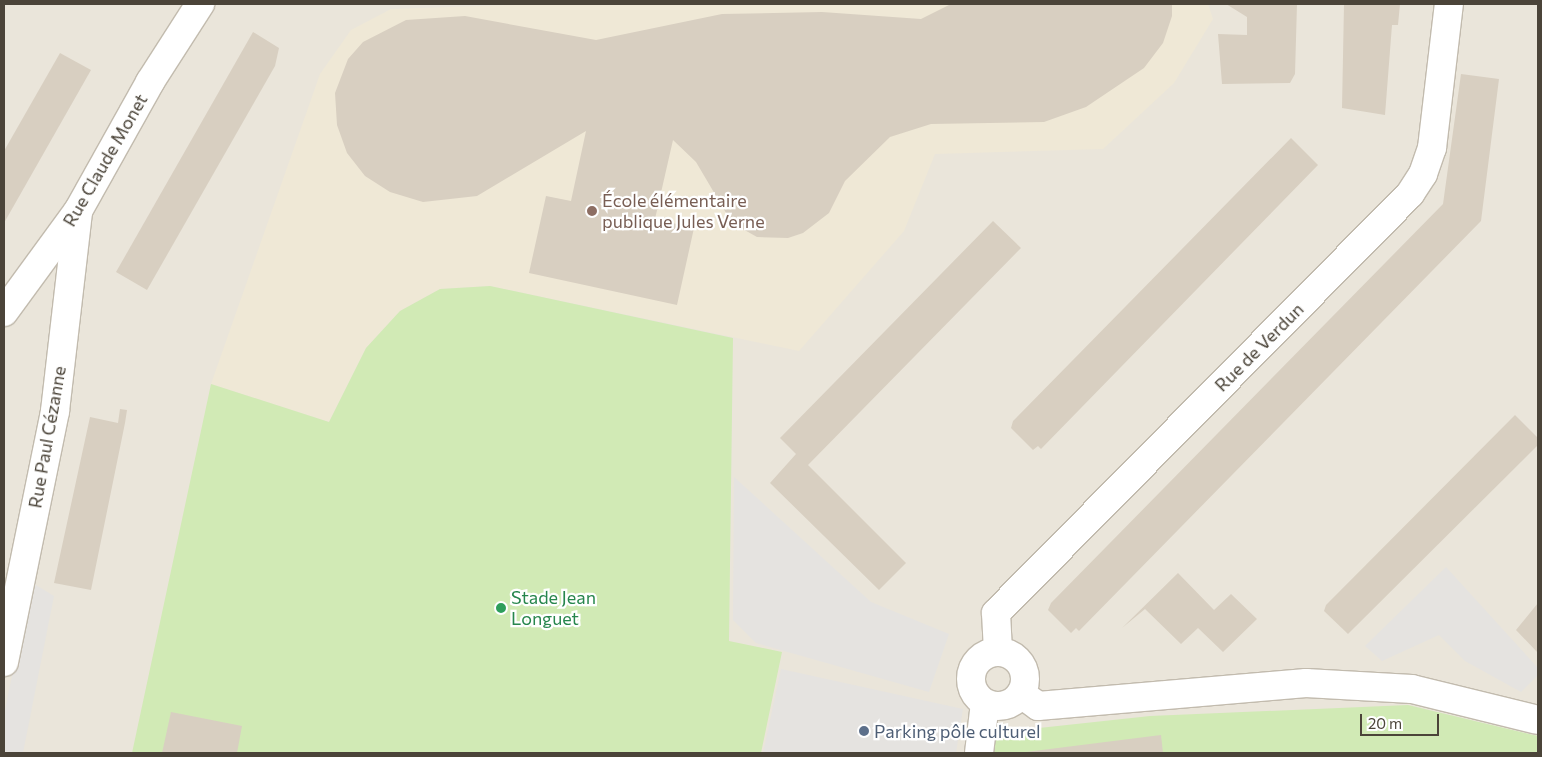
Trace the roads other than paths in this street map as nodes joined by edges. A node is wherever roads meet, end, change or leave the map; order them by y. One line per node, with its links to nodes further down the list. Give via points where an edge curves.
1 (200, 4): 3 (street, Rue Claude Monet, via 150,82)
2 (1450, 4): 5 (street, Rue de Verdun, via 1432,148 1424,174 1410,194 996,613)
3 (78, 211): 4 (street, Rue Claude Monet); 6 (street, Rue Paul Cézanne, via 54,410)
4 (4, 312)
5 (998, 652): 7 (street, via 1020,662 1026,678); 8 (street, via 982,657 972,672 973,688)
6 (4, 662)
7 (1021, 694): 8 (street, via 1008,704); 9 (street, via 1038,706 1306,683 1412,689)
8 (985, 703): 10 (street, via 977,739)
9 (1538, 720)
10 (979, 753)

